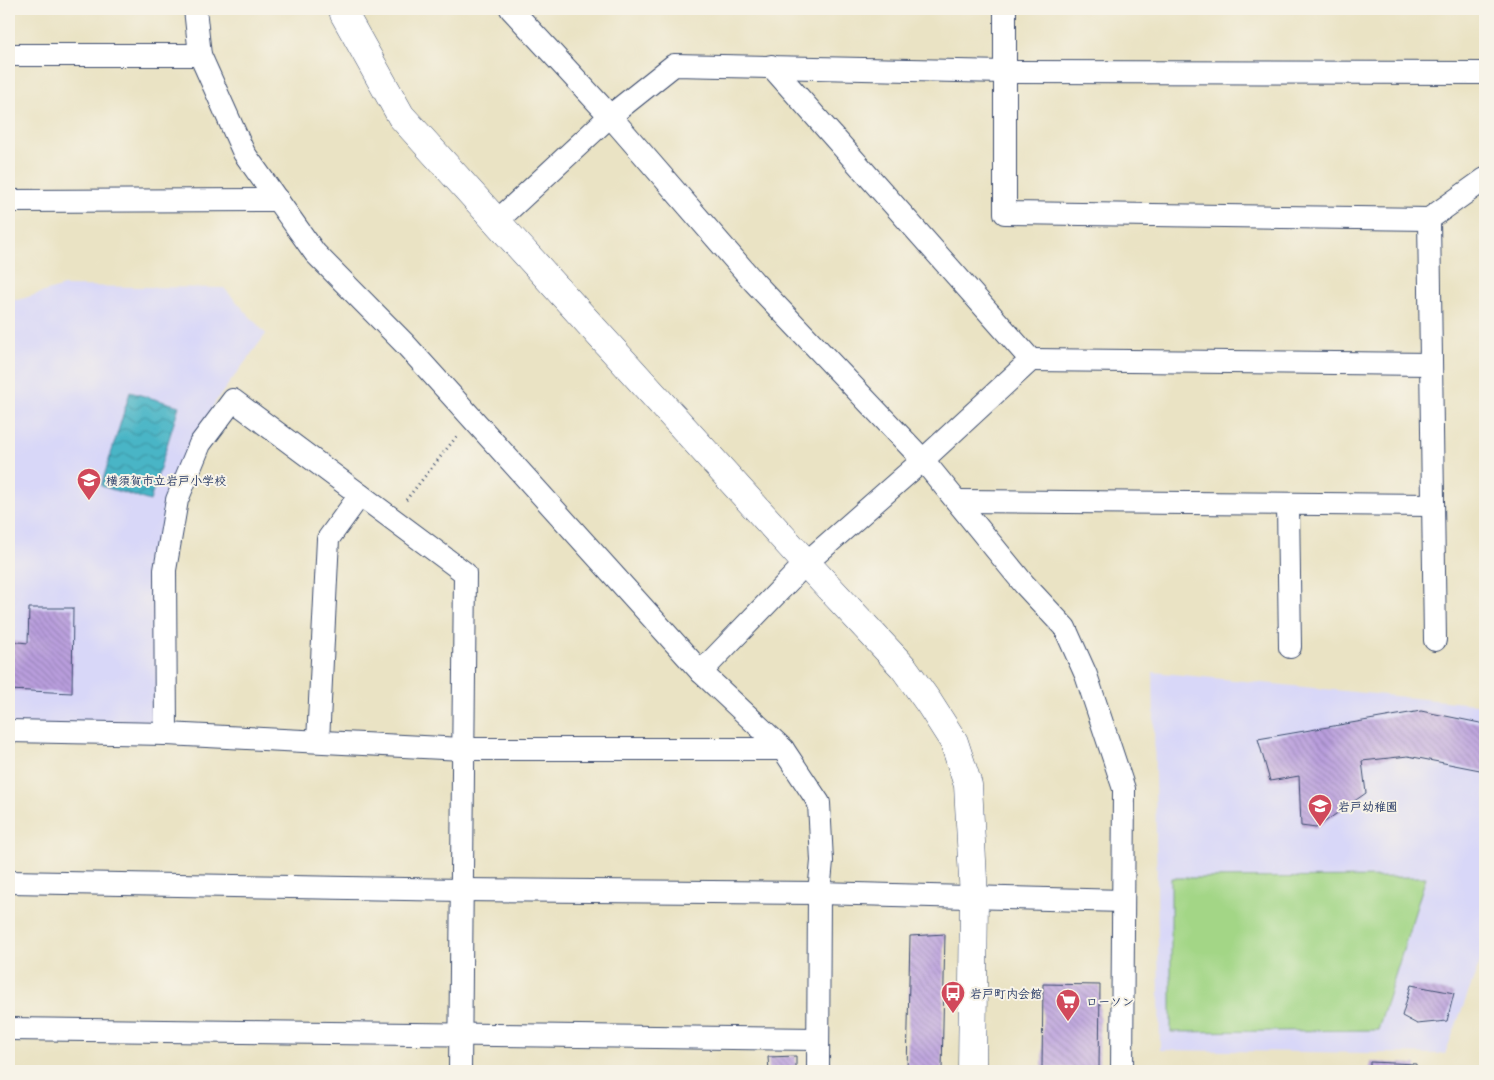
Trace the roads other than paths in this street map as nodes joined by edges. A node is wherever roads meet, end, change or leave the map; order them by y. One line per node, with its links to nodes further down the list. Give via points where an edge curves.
1 (195, 9): 6 (street)
2 (343, 9): 15 (street, via 401,116)
3 (511, 9): 10 (street)
4 (1005, 9): 8 (street)
5 (9, 55): 6 (street)
6 (200, 55): 13 (street, via 244,154)
7 (771, 66): 8 (street); 10 (street, via 674,65); 16 (street)
8 (1005, 72): 9 (street); 14 (street, via 1005,213)
9 (1485, 73)
10 (610, 116): 15 (street); 18 (street, via 754,282)
11 (1485, 179): 14 (street)
12 (9, 200): 13 (street)
13 (278, 200): 26 (street, via 316,253 406,345)
14 (1428, 219): 17 (street)
15 (496, 222): 23 (street)
16 (1031, 360): 17 (street); 18 (street)
17 (1431, 364): 22 (street)
18 (923, 460): 20 (street); 23 (street)
19 (360, 495): 28 (street, via 233,400 200,444 177,500 165,570); 29 (street, via 328,538); 30 (street, via 465,573)
20 (957, 501): 21 (street); 36 (street, via 1024,584 1065,628 1086,675 1124,788)
21 (1288, 504): 22 (street); 25 (street)
22 (1433, 505): 24 (street)
23 (806, 563): 26 (street); 35 (street, via 904,668 954,742 968,785)
24 (1435, 640)
25 (1290, 647)
26 (701, 672): 31 (street)
27 (9, 731): 28 (street)
28 (166, 734): 29 (street)
29 (318, 741): 30 (street)
30 (463, 749): 31 (street); 33 (street)
31 (783, 749): 34 (street, via 819,803 822,861)
32 (9, 882): 33 (street)
33 (462, 890): 34 (street); 38 (street)
34 (819, 894): 35 (street); 39 (street)
35 (974, 898): 36 (street); 42 (street)
36 (1123, 902): 43 (street)
37 (9, 1029): 38 (street)
38 (460, 1034): 39 (street); 40 (street)
39 (818, 1039): 41 (street)
40 (460, 1071)
41 (818, 1071)
42 (972, 1071)
43 (1122, 1071)

